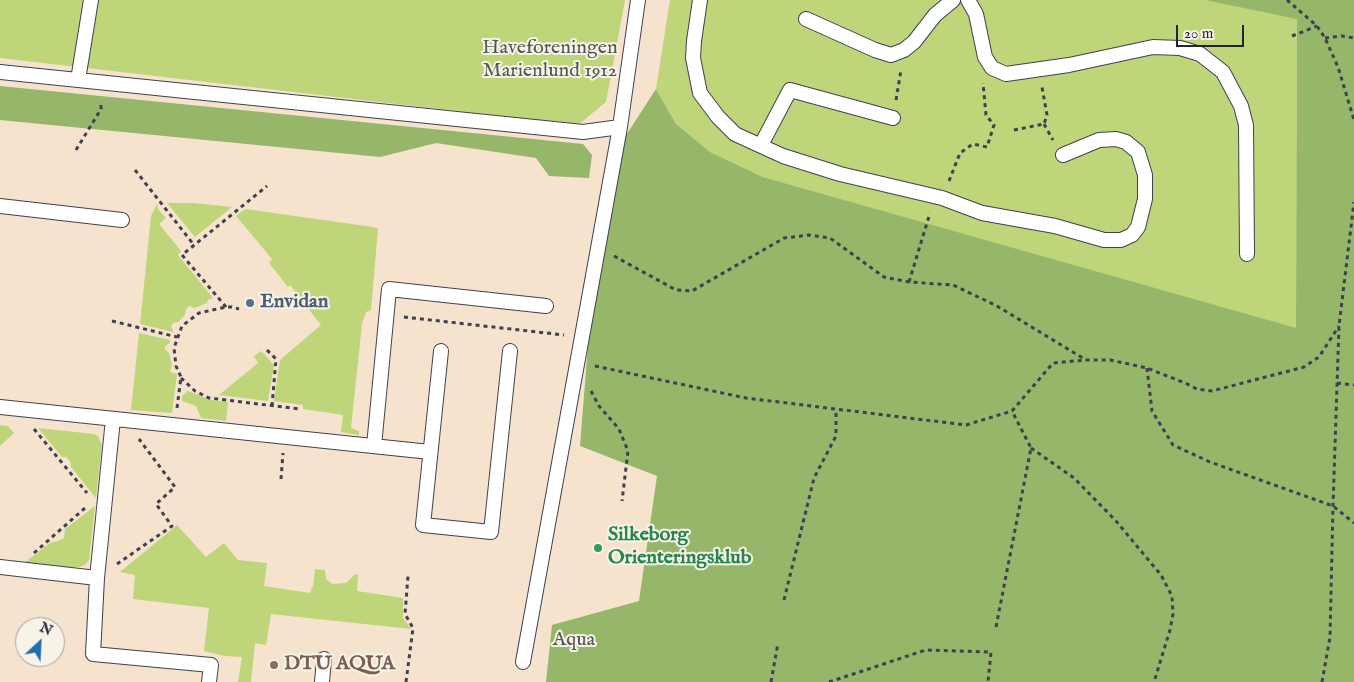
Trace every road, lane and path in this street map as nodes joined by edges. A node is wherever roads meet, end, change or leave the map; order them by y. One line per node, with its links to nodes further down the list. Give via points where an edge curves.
1 (91, 0): 16 (lane)
2 (638, 0): 20 (lane)
3 (700, 0): 22 (lane, via 693,58 700,93 735,134)
4 (953, 0): 12 (lane)
5 (968, 0): 13 (lane, via 976,14 985,57)
6 (1287, 0): 8 (path)
7 (806, 19): 12 (lane, via 875,50 891,55)
8 (1317, 26): 9 (path); 10 (path)
9 (1292, 36)
10 (1325, 38): 11 (path); 19 (path, via 1338,67)
11 (1354, 38)
12 (904, 50): 18 (path)
13 (992, 68): 14 (lane, via 1006,74); 27 (path, via 982,79 986,115 994,125 987,147 973,144 960,153)
14 (1039, 69): 21 (path, via 1047,115 1044,124); 33 (lane, via 1153,47 1180,48 1200,54 1223,72 1241,106 1246,126)
15 (0, 72): 16 (lane)
16 (78, 80): 17 (lane)
17 (102, 83): 20 (lane, via 583,132); 23 (path, via 101,109)
18 (893, 118): 22 (lane, via 790,90)
19 (1354, 120)
20 (620, 127): 32 (lane)
21 (1014, 130)
22 (760, 145): 27 (lane, via 783,156 840,174)
23 (76, 150)
24 (1063, 155): 27 (lane, via 1100,140 1116,139 1126,142 1138,152 1145,175 1145,199 1138,227 1132,235 1121,240 1104,240 1055,226 982,213)
25 (135, 170): 31 (path)
26 (267, 186): 31 (path)
27 (939, 197): 34 (path)
28 (1354, 202): 40 (path)
29 (0, 206): 30 (lane)
30 (122, 220)
31 (194, 245): 36 (path, via 182,255)
32 (598, 247): 34 (path, via 676,290 692,291 784,238 809,235 830,238 884,276); 42 (lane)
33 (1247, 254)
34 (909, 282): 46 (path, via 953,285 997,306)
35 (546, 306): 38 (lane, via 390,289)
36 (226, 307): 37 (path); 41 (path, via 198,313 182,326)
37 (238, 309)
38 (387, 315): 42 (path); 61 (lane)
39 (112, 321): 41 (path)
40 (1339, 326): 48 (path, via 1319,357 1304,367 1212,391 1197,390); 50 (path)
41 (177, 337): 49 (path, via 174,357)
42 (582, 337): 47 (lane)
43 (267, 350): 52 (path, via 276,359)
44 (441, 351): 63 (lane)
45 (510, 351): 63 (lane, via 491,532 423,525)
46 (1086, 360): 48 (path, via 1110,360); 57 (path, via 1053,363)
47 (577, 364): 56 (path, via 746,398); 66 (path, via 599,406 619,429 628,451); 78 (lane)
48 (1147, 368): 67 (path, via 1152,411 1174,445 1210,462)
49 (181, 377): 52 (path, via 208,398); 59 (path)
50 (1337, 383): 51 (path); 67 (path)
51 (1354, 385)
52 (272, 406): 55 (path)
53 (0, 407): 54 (lane)
54 (17, 409): 58 (lane); 65 (path)
55 (300, 409)
56 (836, 410): 57 (path, via 966,425); 74 (path, via 836,436 814,478)
57 (1012, 411): 62 (path)
58 (119, 420): 59 (lane); 73 (lane); 73 (path, via 175,487 156,504 172,526)
59 (174, 426): 60 (lane)
60 (285, 437): 61 (lane); 64 (path)
61 (374, 446): 63 (lane)
62 (1031, 448): 75 (path); 85 (path, via 1074,478 1116,521 1161,575 1172,596 1173,614)
63 (430, 452)
64 (281, 479)
65 (88, 494)
66 (622, 501)
67 (1333, 506): 69 (path); 86 (path, via 1330,637)
68 (87, 507): 71 (path)
69 (1354, 523)
70 (0, 566): 71 (lane)
71 (16, 569): 73 (lane)
72 (408, 576): 81 (path, via 405,614 413,628)
73 (97, 578): 79 (lane, via 93,654 210,665)
74 (784, 600)
75 (996, 627)
76 (778, 642): 82 (path)
77 (324, 659): 80 (lane)
78 (523, 662)
79 (209, 682)
80 (322, 682)
81 (406, 682)
82 (771, 682)
83 (829, 682): 84 (path, via 926,650 991,652)
84 (988, 682)
85 (1154, 682)
86 (1322, 682)

